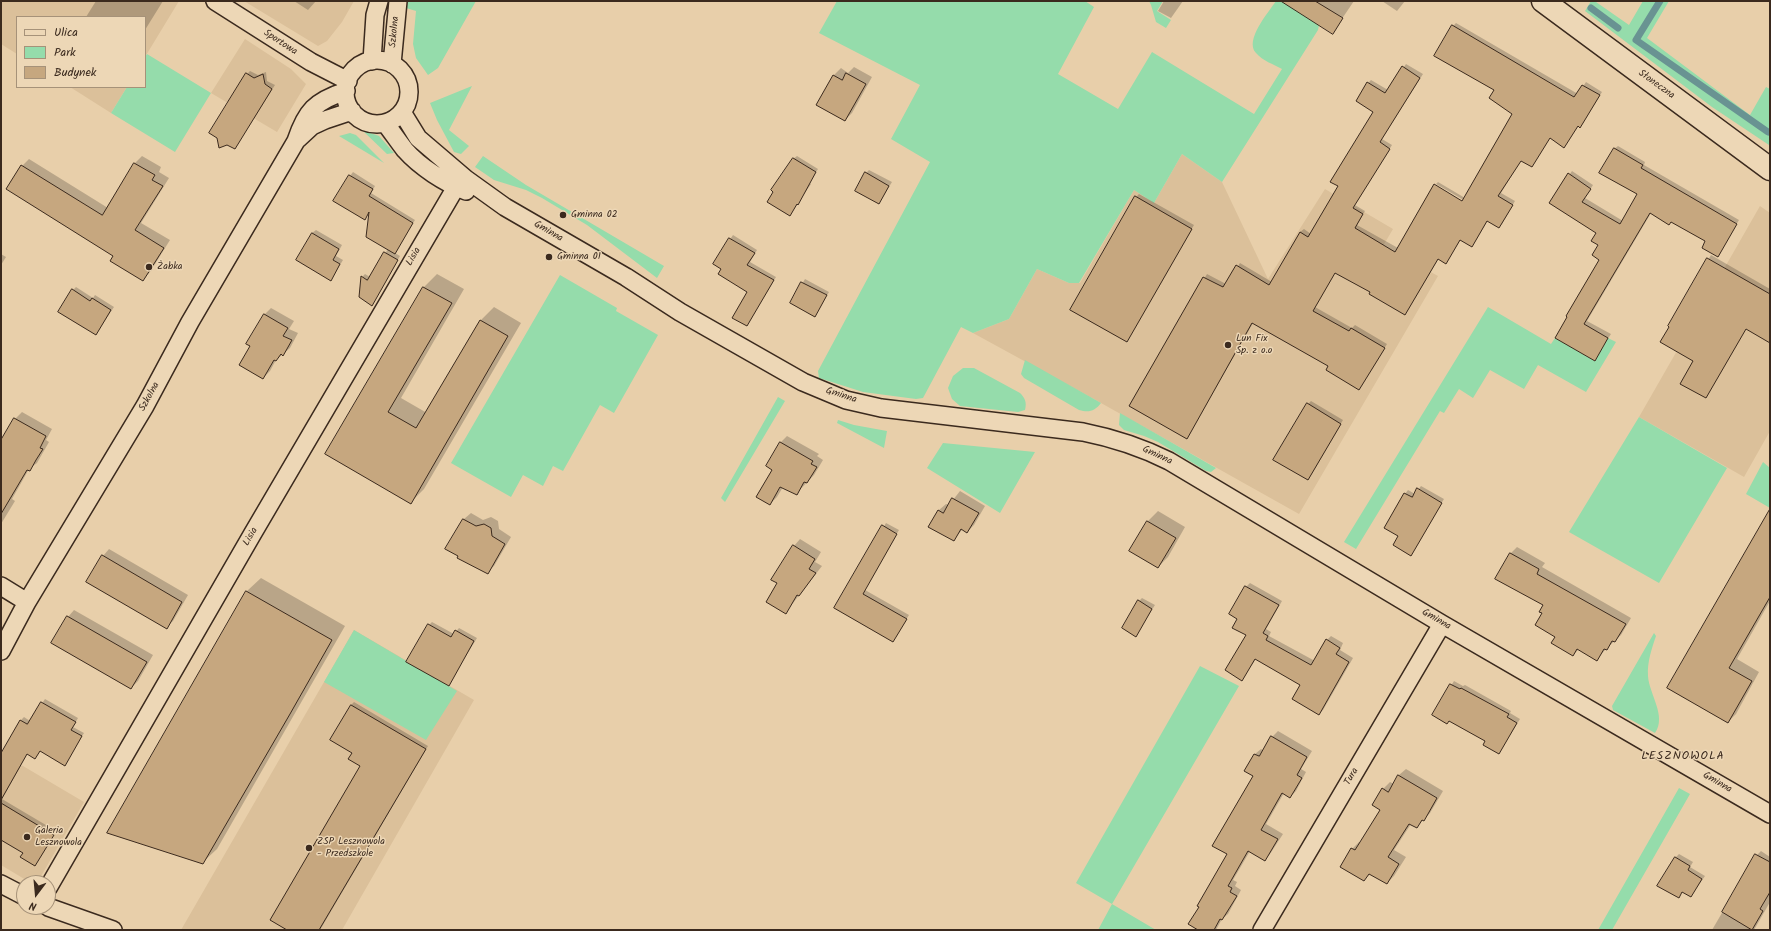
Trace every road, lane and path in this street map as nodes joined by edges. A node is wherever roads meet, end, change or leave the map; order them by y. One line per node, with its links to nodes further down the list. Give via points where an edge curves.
1 (215, 1): 7 (street, Sportowa)
2 (379, 1): 5 (street, Szkolna, via 375,16)
3 (398, 1): 6 (street, Szkolna)
4 (1543, 1): 12 (main road, Słoneczna)
5 (372, 61): 6 (street, via 386,61); 7 (street, via 360,65 352,73)
6 (392, 64): 9 (street, via 404,75 408,84 408,101)
7 (347, 86): 8 (street, via 347,101); 11 (street, Szkolna, via 317,104 305,117)
8 (352, 110): 10 (street, via 359,118 368,122); 11 (street, Szkolna, via 312,126)
9 (402, 112): 10 (street); 14 (street, Gminna, via 418,138 466,179)
10 (385, 123): 13 (street, Gminna, via 418,163)
11 (296, 141): 16 (street, Szkolna, via 190,322 145,406)
12 (1770, 169)
13 (456, 187): 14 (street, Gminna); 20 (street, Lisia)
14 (505, 207): 17 (street, Gminna, via 803,382 846,400 881,408 1069,430 1130,444 1169,461)
15 (1, 586): 16 (street)
16 (27, 602): 18 (street, Szkolna)
17 (1442, 624): 19 (street, Gminna); 25 (street, Tura)
18 (1, 651)
19 (1770, 814)
20 (55, 875)
21 (1, 884): 22 (street)
22 (16, 892)
23 (56, 910): 24 (street)
24 (113, 930)
25 (1262, 930)

